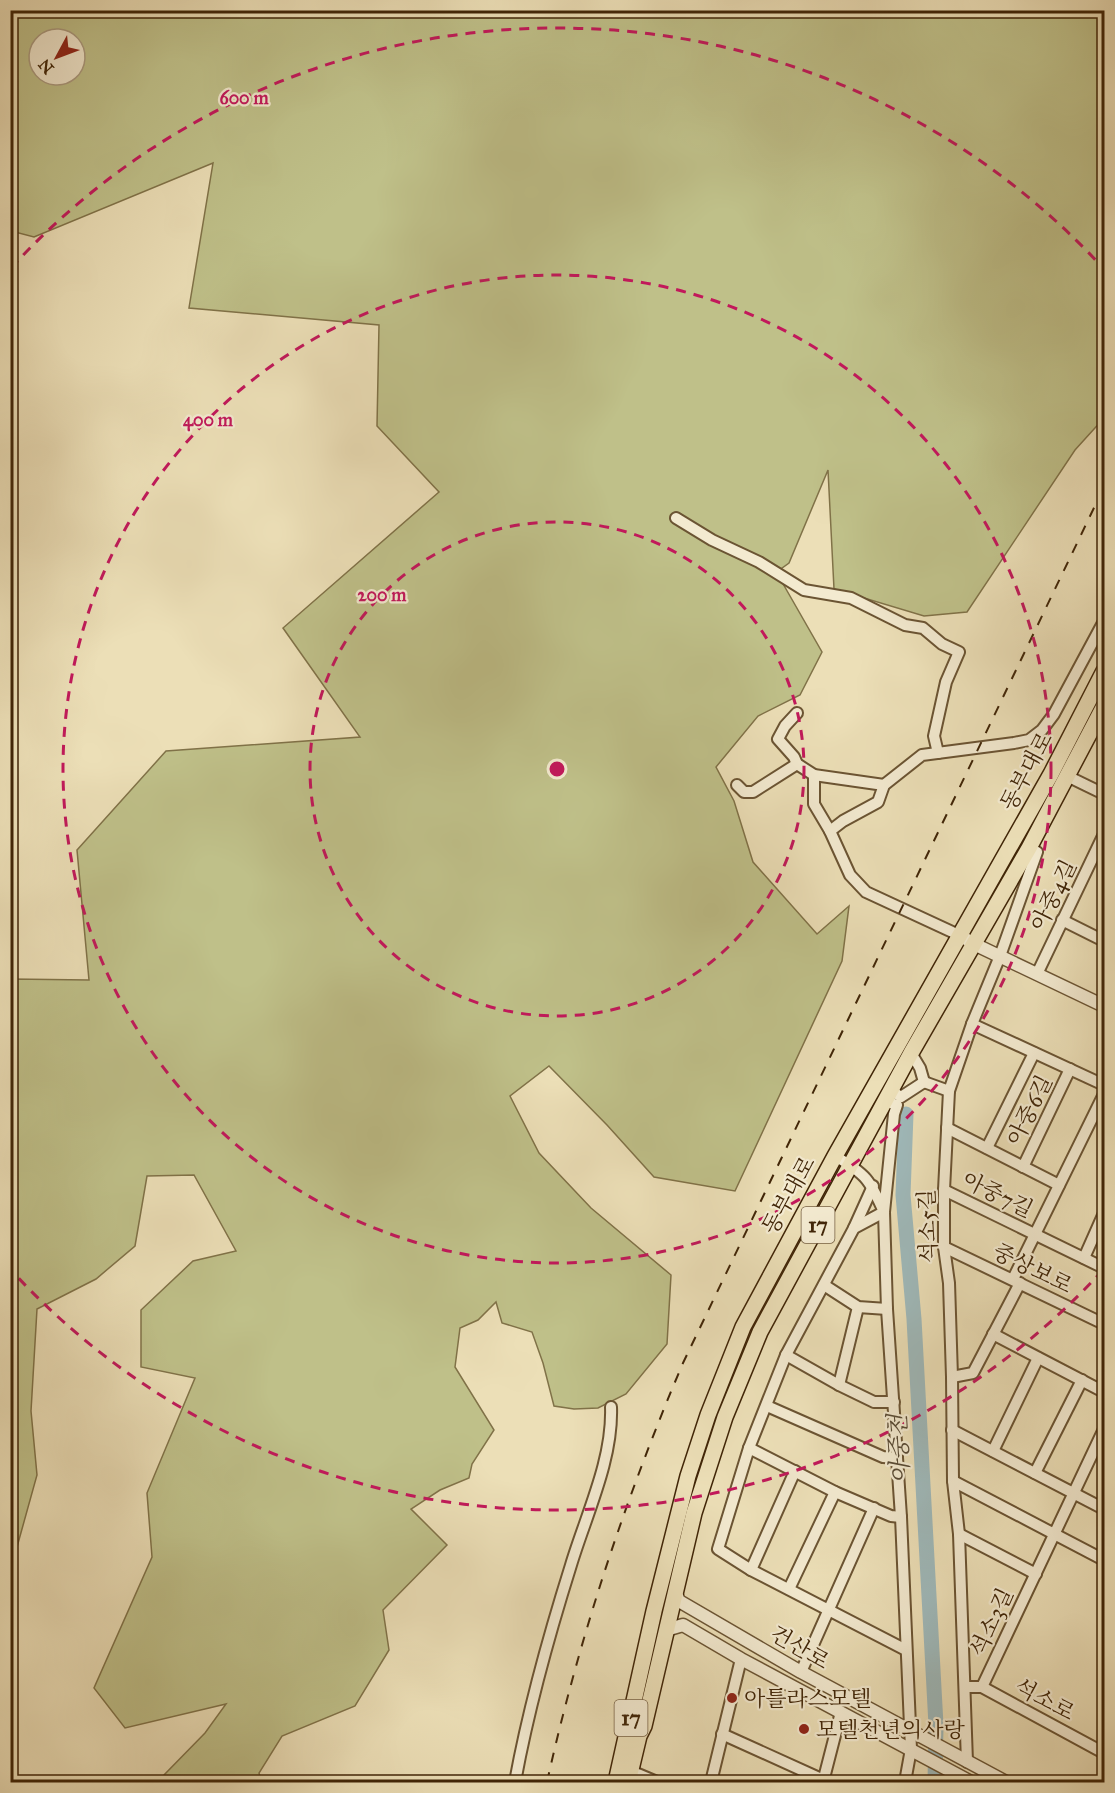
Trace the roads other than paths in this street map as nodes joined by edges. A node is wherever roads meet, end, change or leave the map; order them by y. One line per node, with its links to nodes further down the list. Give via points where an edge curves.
1 (676, 518): 6 (street, via 804,590 851,598 905,625 923,628 959,652 946,682 934,736)
2 (1104, 621): 6 (street, via 1042,730 1029,740)
3 (1104, 671): 17 (main road, 동부대로 / 17)
4 (1103, 712): 9 (main road, 동부대로 / 17)
5 (797, 713): 7 (street, via 778,739)
6 (938, 753): 11 (street, via 922,754)
7 (797, 764): 8 (street); 10 (street, via 753,792 744,792)
8 (814, 775): 11 (street); 13 (street, via 814,804)
9 (1067, 776): 12 (street); 15 (main road, 동부대로 / 17)
10 (737, 785)
11 (884, 785): 13 (street, via 878,802)
12 (1104, 794)
13 (830, 831): 17 (street, via 850,875 866,892)
14 (1104, 834): 16 (street, 아중4길)
15 (1029, 848): 17 (main road, 동부대로 / 17); 19 (street, 석소5길, via 1037,852)
16 (1062, 920): 18 (street); 20 (street, 아중4길)
17 (967, 940): 19 (street); 23 (main road, 동부대로 / 17); 33 (main road, 동부대로 / 17)
18 (1104, 940)
19 (1000, 956): 20 (street); 22 (street, 석소5길)
20 (1037, 974): 21 (street)
21 (1104, 1006)
22 (972, 1024): 24 (street, 아중6길); 28 (street, 석소5길)
23 (911, 1053): 26 (street); 30 (main road, 동부대로 / 17)
24 (1034, 1053): 25 (street, 아중6길); 32 (street, 아중6길)
25 (1070, 1069): 27 (street, 아중6길); 35 (street, 아중6길)
26 (924, 1082): 28 (street); 30 (street)
27 (1104, 1086)
28 (949, 1091): 31 (street, 석소5길)
29 (1104, 1094): 36 (street, 아중7길)
30 (894, 1098): 34 (main road, 동부대로 / 17); 39 (street)
31 (947, 1128): 32 (street); 38 (street, 석소5길)
32 (987, 1148): 35 (street)
33 (835, 1156): 34 (street); 84 (main road, 동부대로 / 17, via 743,1327 708,1415 671,1539)
34 (851, 1165): 37 (street); 80 (main road, 동부대로 / 17, via 760,1332 725,1417 694,1513)
35 (1023, 1167): 36 (street)
36 (1059, 1185): 42 (street, 아중7길)
37 (873, 1186): 39 (street); 41 (street)
38 (944, 1190): 42 (street, 아중7길); 43 (street, 석소5길)
39 (884, 1212): 41 (street); 49 (street)
40 (1104, 1213): 44 (street)
41 (854, 1227): 47 (street)
42 (1035, 1234): 44 (street, 아중7길); 46 (street, 아중7길)
43 (944, 1247): 46 (street, 중상보로); 54 (street, 석소5길)
44 (1084, 1258): 45 (street, 아중7길)
45 (1104, 1268)
46 (1016, 1281): 50 (street, 중상보로); 51 (street, 아중7길)
47 (824, 1285): 48 (street); 52 (street)
48 (858, 1307): 49 (street); 56 (street)
49 (887, 1309): 58 (street)
50 (1104, 1324)
51 (993, 1334): 53 (street); 54 (street, 아중7길, via 973,1374)
52 (786, 1355): 56 (street); 59 (street)
53 (1038, 1358): 55 (street); 64 (street)
54 (952, 1377): 62 (street, 석소5길)
55 (1082, 1380): 57 (street); 67 (street)
56 (839, 1385): 58 (street, via 874,1402)
57 (1104, 1392)
58 (894, 1402): 65 (street)
59 (767, 1406): 63 (street); 65 (street, via 883,1457)
60 (611, 1407): 97 (street, via 608,1445 541,1673)
61 (1104, 1429): 70 (street, 석소3길)
62 (951, 1430): 64 (street); 68 (street, 석소5길)
63 (750, 1448): 66 (street); 77 (street, via 718,1549)
64 (993, 1451): 67 (street)
65 (897, 1458): 73 (street)
66 (795, 1471): 69 (street); 77 (street)
67 (1035, 1473): 70 (street)
68 (953, 1481): 74 (street, 석소5길); 75 (street)
69 (835, 1492): 71 (street); 79 (street)
70 (1074, 1493): 72 (street); 75 (street, 석소3길)
71 (874, 1508): 73 (street); 81 (street)
72 (1104, 1509)
73 (901, 1517): 83 (street)
74 (959, 1534): 78 (street, 석소3길); 87 (street, 석소5길)
75 (1055, 1534): 76 (street); 78 (street, 석소3길)
76 (1104, 1560)
77 (751, 1570): 79 (street)
78 (1036, 1574): 88 (street, 석소3길)
79 (789, 1589): 81 (street)
80 (675, 1591): 82 (main road, 동부대로 / 17); 86 (street, 건산로, via 680,1601)
81 (828, 1611): 83 (street); 86 (street)
82 (666, 1630): 85 (street, 건산로, via 682,1625); 95 (main road, 동부대로 / 17, via 639,1737)
83 (906, 1650): 90 (street)
84 (644, 1654): 98 (main road, via 638,1662); 99 (main road, 동부대로 / 17)
85 (741, 1659): 89 (street, 건산로); 91 (street)
86 (801, 1672): 90 (street, 건산로)
87 (965, 1687): 88 (street, 석소로); 94 (street, 석소5길)
88 (982, 1687): 93 (street, 석소로)
89 (841, 1712): 92 (street, 건산로); 102 (street)
90 (910, 1731): 92 (street); 94 (street, 건산로)
91 (722, 1734): 101 (street); 102 (street)
92 (914, 1751): 96 (street, 건산로); 103 (street)
93 (1104, 1751)
94 (964, 1761): 104 (street, 건산로)
95 (634, 1780): 100 (street)
96 (964, 1780)
97 (515, 1782)
98 (610, 1782)
99 (616, 1782)
100 (657, 1782)
101 (711, 1782)
102 (825, 1782)
103 (904, 1782)
104 (1006, 1782)

